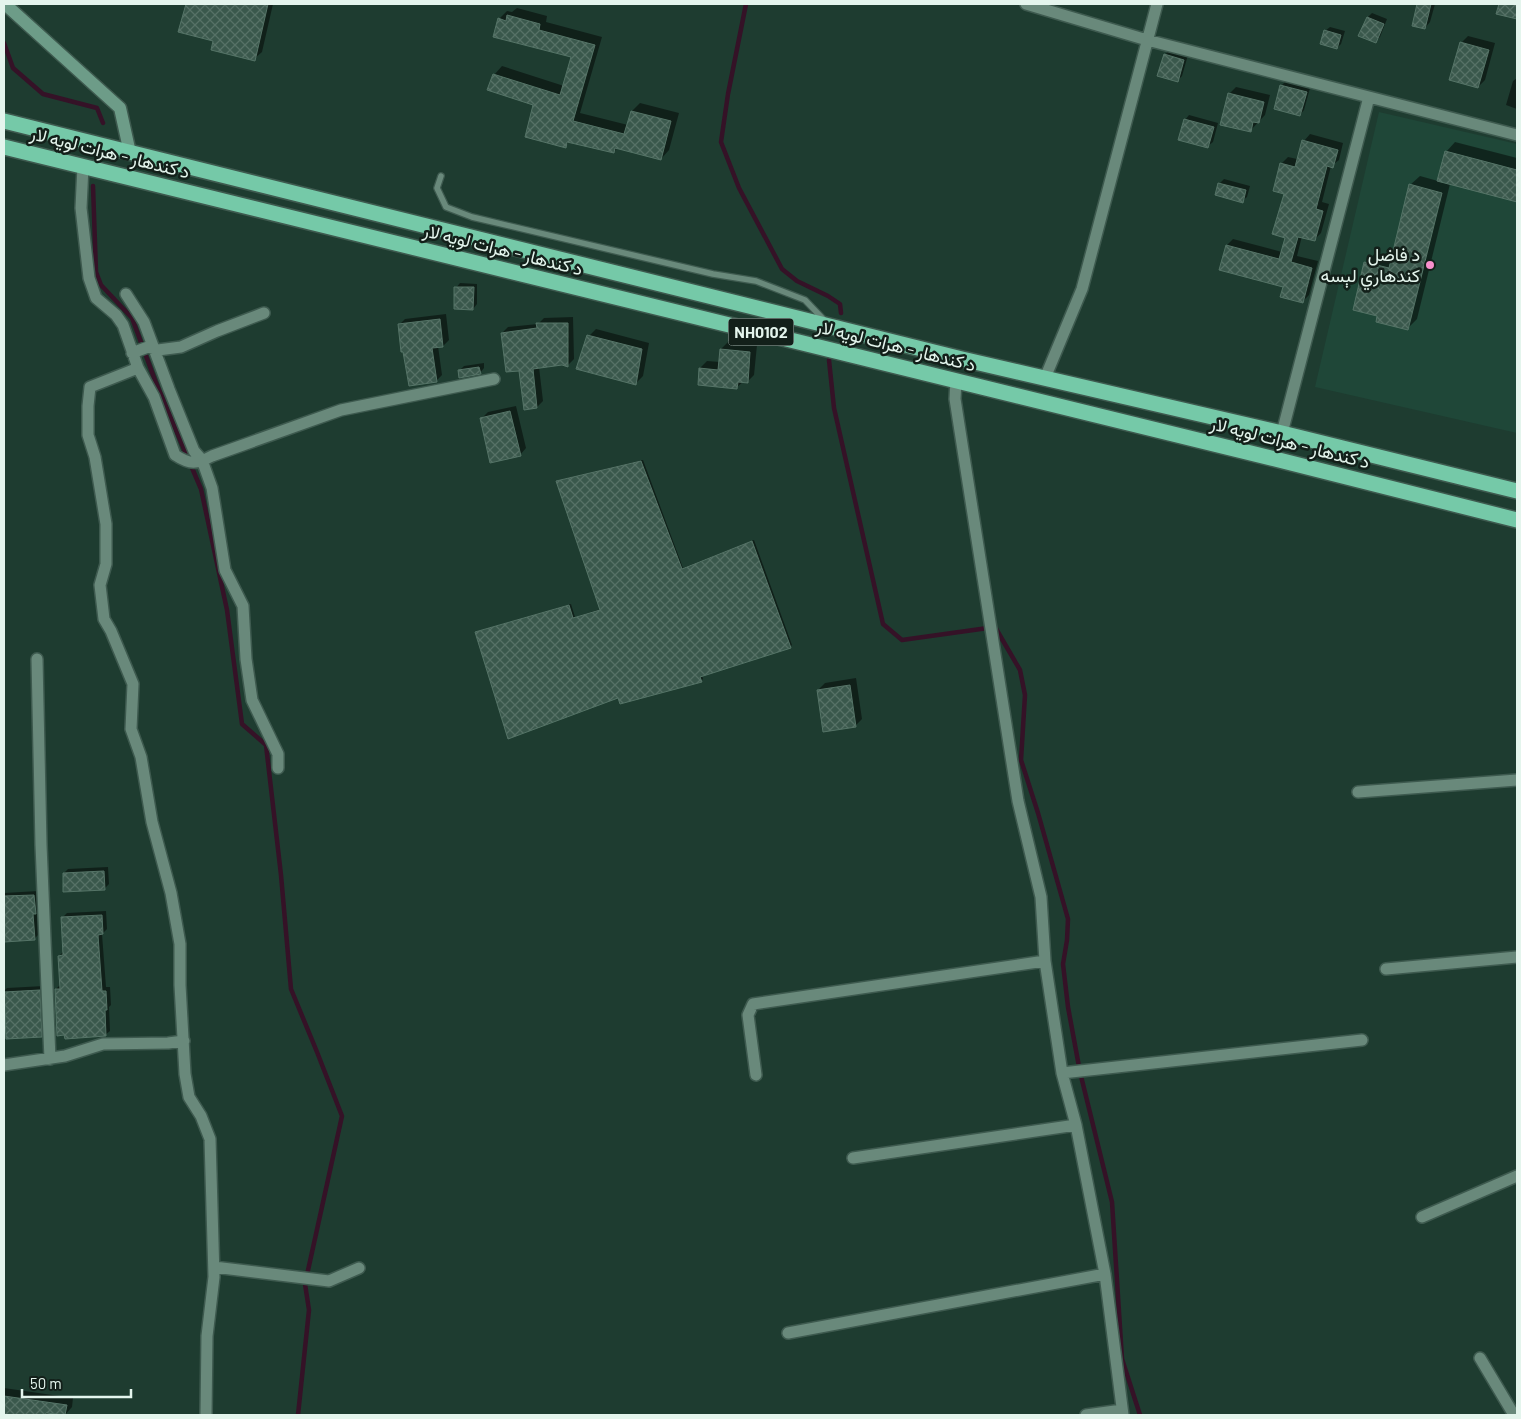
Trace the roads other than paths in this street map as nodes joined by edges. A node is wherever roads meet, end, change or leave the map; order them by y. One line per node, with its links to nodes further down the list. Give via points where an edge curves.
1 (5, 4): 9 (street, via 120,108)
2 (1026, 4): 4 (street)
3 (1156, 4): 4 (street)
4 (1147, 40): 5 (street); 20 (street, via 1082,289)
5 (1369, 97): 7 (street); 23 (street)
6 (4, 121): 9 (highway, د کندهار - هرات لويه لار / NH0102)
7 (1517, 134)
8 (4, 146): 10 (highway, د کندهار - هرات لويه لار / NH0102)
9 (130, 152): 12 (highway, د کندهار - هرات لويه لار / NH0102)
10 (83, 166): 13 (highway, د کندهار - هرات لويه لار / NH0102); 17 (street, via 81,208 89,278 96,298 116,315)
11 (440, 176): 16 (lane, via 437,188 446,207 472,217 713,274 756,280 805,300)
12 (431, 227): 13 (highway); 16 (highway, د کندهار - هرات لويه لار / NH0102)
13 (427, 250): 22 (highway, د کندهار - هرات لويه لار / NH0102)
14 (126, 294): 17 (street, via 144,322)
15 (264, 313): 17 (street, via 181,347)
16 (831, 326): 18 (highway, د کندهار - هرات لويه لار / NH0102)
17 (143, 350): 19 (street); 25 (street)
18 (962, 359): 20 (highway, د کندهار - هرات لويه لار / NH0102); 22 (highway)
19 (138, 368): 25 (street, via 154,397 175,455 183,460); 37 (street, via 90,387 88,436 95,457 106,524 106,564 100,585 104,619 133,684 131,729 141,757 152,822 171,893 180,944)
20 (1045, 378): 23 (highway, د کندهار - هرات لويه لار / NH0102)
21 (494, 379): 25 (street, via 341,410)
22 (956, 380): 26 (highway, د کندهار - هرات لويه لار / NH0102); 34 (street, via 956,399 1018,801 1041,897)
23 (1282, 433): 24 (highway, د کندهار - هرات لويه لار / NH0102)
24 (1366, 454): 26 (highway); 27 (highway, د کندهار - هرات لويه لار / NH0102)
25 (200, 462): 30 (street, via 212,488 225,570 243,606 252,700 278,754)
26 (1361, 480): 28 (highway, د کندهار - هرات لويه لار / NH0102)
27 (1517, 491)
28 (1517, 520)
29 (37, 659): 38 (street)
30 (278, 768)
31 (1517, 780): 32 (street)
32 (1358, 792)
33 (1517, 957): 35 (street)
34 (1045, 960): 40 (street); 41 (street, via 753,1004 748,1015)
35 (1386, 969)
36 (1362, 1040): 40 (street)
37 (177, 1042): 38 (street, via 103,1044); 46 (street, via 189,1097 210,1139)
38 (50, 1059): 39 (street)
39 (4, 1065)
40 (1073, 1071): 42 (street)
41 (756, 1075)
42 (1076, 1125): 43 (street); 48 (street)
43 (853, 1158)
44 (1517, 1176): 45 (street)
45 (1422, 1217)
46 (214, 1267): 47 (street, via 330,1280); 52 (street, via 207,1336)
47 (359, 1268)
48 (1105, 1274): 49 (street); 51 (street)
49 (788, 1334)
50 (1480, 1358): 54 (street)
51 (1122, 1412): 53 (street)
52 (206, 1415)
53 (1086, 1415)
54 (1514, 1415)

